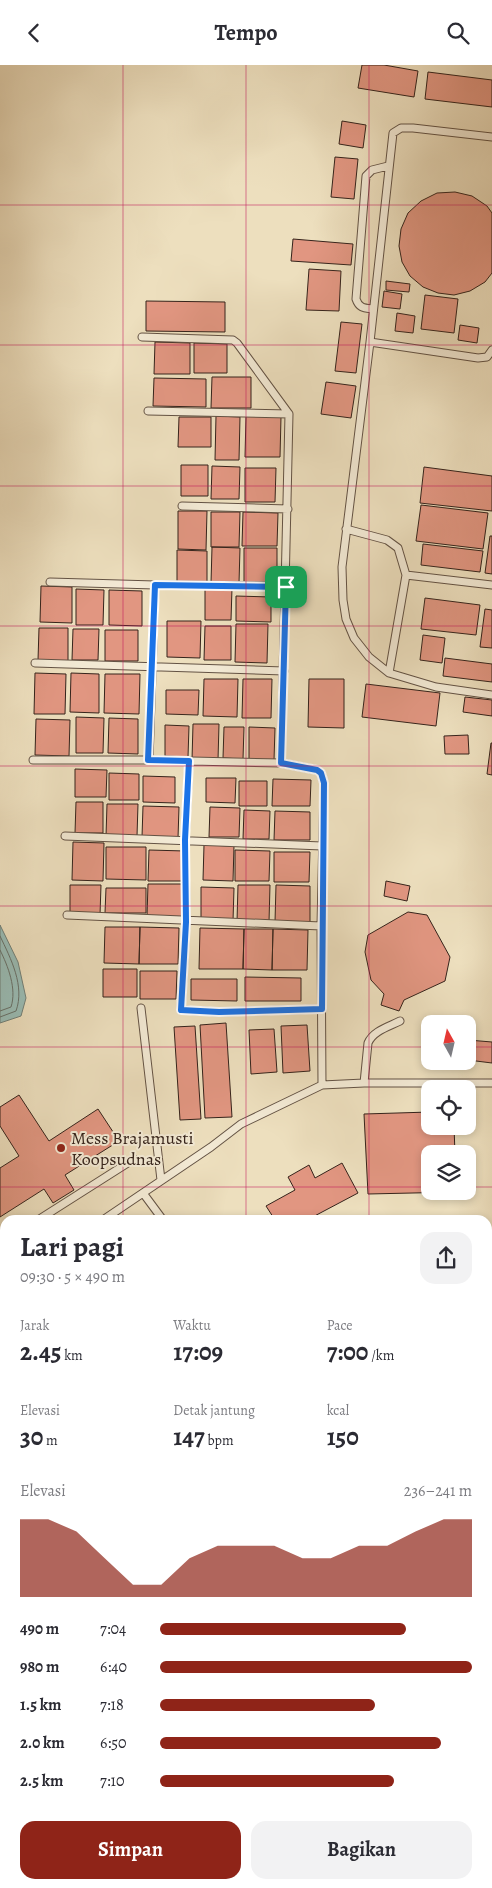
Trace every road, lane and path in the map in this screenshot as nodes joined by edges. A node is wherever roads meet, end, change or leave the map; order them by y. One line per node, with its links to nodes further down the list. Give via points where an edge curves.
1 (492, 137): 2 (lane, via 401,128 392,135)
2 (388, 166): 3 (lane); 3 (lane, via 372,170 366,176 356,299 363,308)
3 (372, 309): 5 (lane)
4 (142, 337): 8 (lane, via 237,343)
5 (370, 342): 6 (lane, via 478,358 487,357); 11 (lane)
6 (492, 350)
7 (148, 411): 8 (lane)
8 (289, 414): 10 (lane)
9 (182, 506): 10 (lane)
10 (288, 509): 16 (lane)
11 (346, 529): 12 (lane, via 393,543 398,548); 20 (lane, via 342,567 346,619 354,638 369,657)
12 (406, 575): 15 (lane); 20 (lane)
13 (50, 581): 14 (lane)
14 (155, 585): 16 (lane); 18 (lane)
15 (492, 585)
16 (286, 587): 19 (lane)
17 (35, 663): 18 (lane)
18 (152, 667): 19 (lane); 22 (lane)
19 (284, 671): 25 (lane)
20 (389, 673): 21 (lane, via 436,687)
21 (492, 695)
22 (148, 760): 23 (lane); 24 (lane)
23 (33, 761)
24 (189, 761): 25 (lane); 27 (lane)
25 (281, 763): 28 (lane, via 311,768 322,776)
26 (65, 836): 27 (lane)
27 (185, 840): 28 (lane); 30 (lane)
28 (322, 846): 31 (lane)
29 (67, 915): 30 (lane)
30 (186, 922): 31 (lane); 33 (lane, via 181,1010)
31 (321, 926): 33 (lane)
32 (142, 1008): 39 (lane)
33 (322, 1009): 37 (lane)
34 (400, 1021): 35 (lane, via 370,1038)
35 (364, 1083): 36 (lane); 37 (lane)
36 (492, 1083)
37 (322, 1085): 39 (lane, via 242,1124)
38 (134, 1159): 41 (lane)
39 (161, 1180): 40 (lane)
40 (143, 1193): 42 (lane); 43 (lane)
41 (46, 1215)
42 (110, 1215)
43 (159, 1215)

